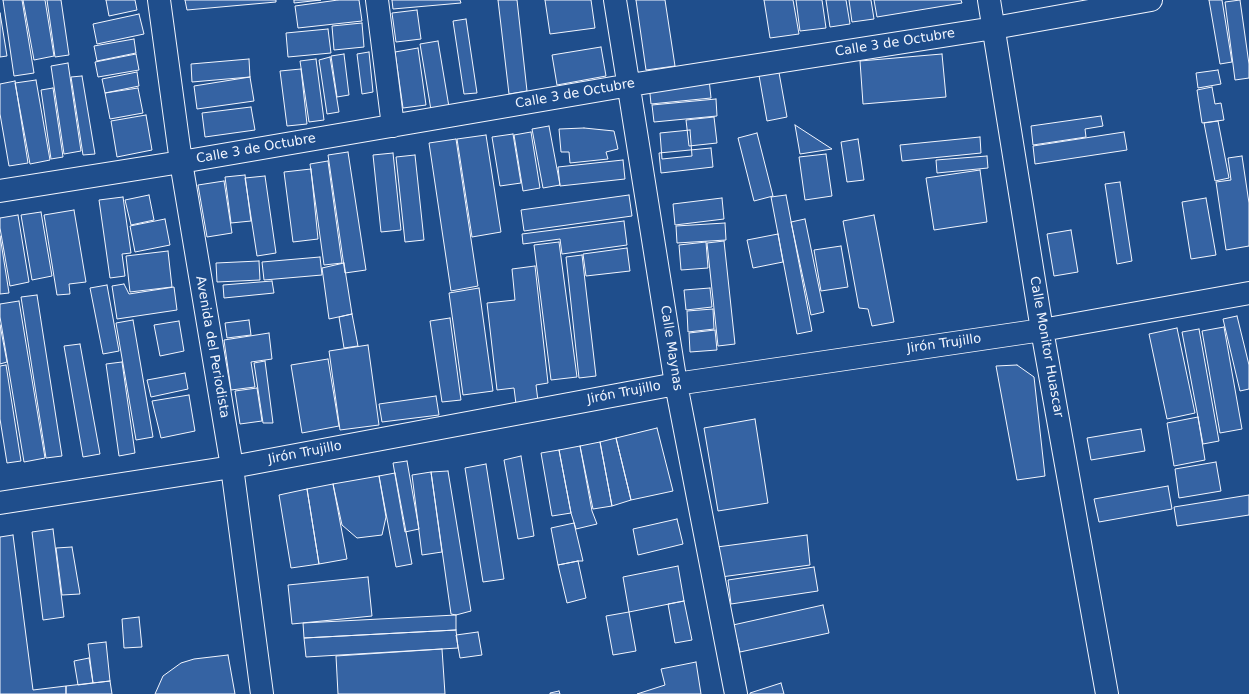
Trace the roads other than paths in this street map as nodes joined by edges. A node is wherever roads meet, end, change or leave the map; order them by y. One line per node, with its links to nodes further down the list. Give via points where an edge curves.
1 (159, 0): 9 (street, Avenida del Periodista)
2 (377, 0): 8 (street)
3 (615, 0): 7 (street, Calle Maynas)
4 (989, 0): 6 (street, Calle Monitor Huascar)
5 (1151, 0): 6 (street, Calle 3 de Octubre)
6 (994, 28): 7 (street, Calle 3 de Octubre); 12 (street, Calle Monitor Huascar)
7 (630, 85): 8 (street, Calle 3 de Octubre); 13 (street, Calle Maynas)
8 (394, 126): 9 (street, Calle 3 de Octubre)
9 (181, 162): 10 (street, Calle 3 de Octubre); 14 (street, Avenida del Periodista)
10 (0, 191)
11 (1249, 293): 12 (street, Jirón Trujillo)
12 (1042, 330): 13 (street, Jirón Trujillo); 18 (street, Calle Monitor Huascar)
13 (676, 384): 14 (street, Jirón Trujillo); 17 (street, Calle Maynas)
14 (232, 467): 15 (street, Jirón Trujillo); 16 (street, Avenida del Periodista)
15 (0, 503)
16 (262, 694)
17 (736, 694)
18 (1106, 694)

